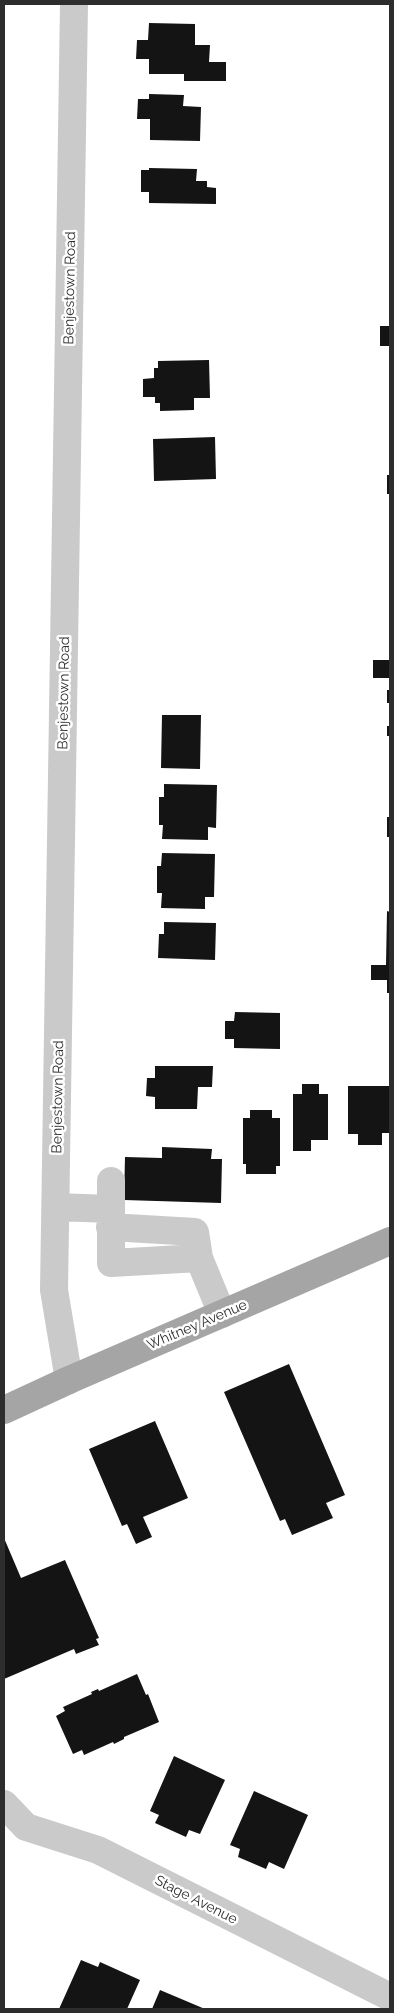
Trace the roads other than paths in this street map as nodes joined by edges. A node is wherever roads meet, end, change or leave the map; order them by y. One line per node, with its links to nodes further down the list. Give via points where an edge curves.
1 (74, 4): 3 (street, Benjestown Road)
2 (111, 1181): 4 (street)
3 (56, 1207): 4 (street); 8 (street, Benjestown Road, via 54,1290)
4 (110, 1218): 6 (street, via 195,1232); 6 (street, via 111,1263)
5 (390, 1241): 7 (main road, Whitney Avenue)
6 (199, 1258): 7 (street)
7 (222, 1314): 8 (main road, Whitney Avenue)
8 (70, 1380): 9 (main road, Whitney Avenue)
9 (4, 1410)
10 (4, 1804): 11 (street, Stage Avenue, via 26,1827 98,1850)
11 (390, 1997)

